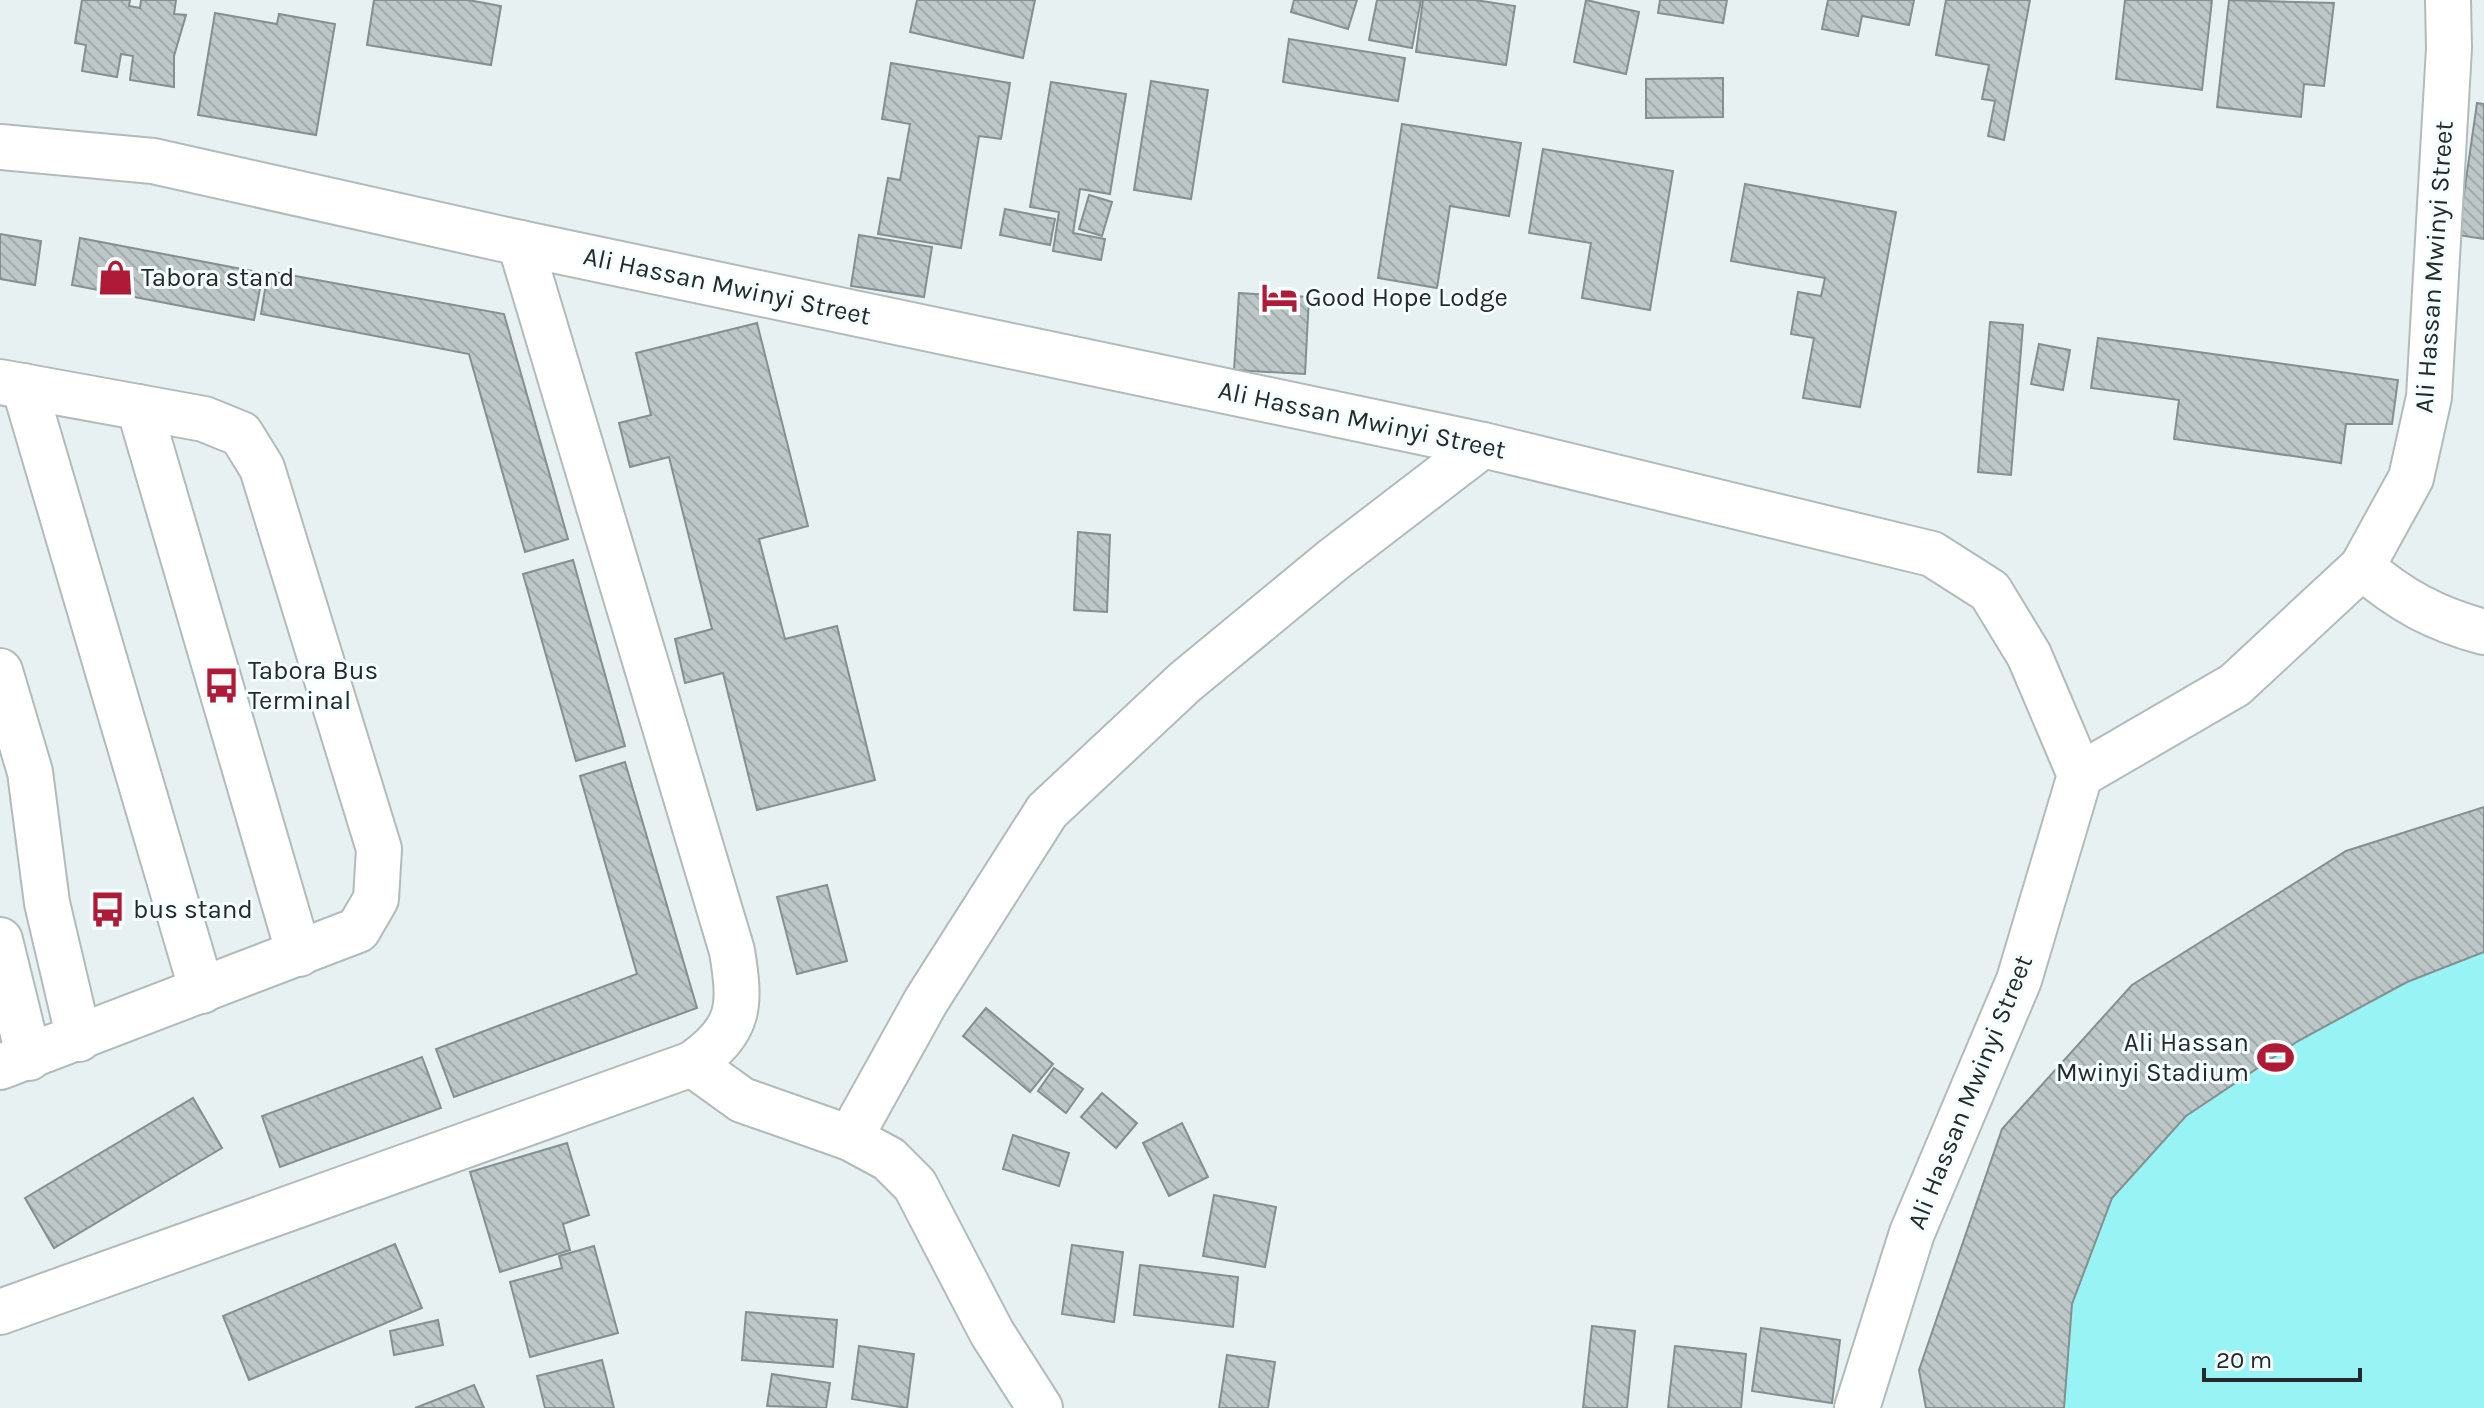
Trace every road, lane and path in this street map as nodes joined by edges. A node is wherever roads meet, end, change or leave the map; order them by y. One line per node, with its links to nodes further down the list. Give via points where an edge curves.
1 (2448, 0): 7 (lane, Ali Hassan Mwinyi Street, via 2429,397 2411,478)
2 (0, 147): 3 (lane, Ali Hassan Mwinyi Street, via 153,161)
3 (520, 243): 6 (lane, Ali Hassan Mwinyi Street); 16 (lane, via 732,951 739,995 733,1024 716,1047)
4 (12, 384): 5 (lane); 13 (lane)
5 (139, 407): 12 (lane); 12 (lane, via 204,419 241,434 262,468 379,849 376,899 358,930)
6 (1483, 445): 10 (lane, Ali Hassan Mwinyi Street, via 1932,554 1990,591 2029,655); 17 (lane, via 1185,682 1047,811 926,1001)
7 (2362, 567): 8 (lane, via 2396,597); 10 (lane, Ali Hassan Mwinyi Street, via 2235,685)
8 (2484, 632)
9 (0, 671): 14 (lane, via 30,772 47,903)
10 (2080, 775): 20 (lane, Ali Hassan Mwinyi Street, via 2019,980 1912,1233)
11 (0, 940): 15 (lane)
12 (299, 954): 13 (lane)
13 (202, 991): 14 (lane)
14 (79, 1039): 15 (lane)
15 (14, 1063)
16 (692, 1064): 17 (lane, via 742,1100); 18 (lane)
17 (850, 1138): 19 (lane, via 889,1159 915,1185 992,1333)
18 (0, 1312)
19 (1040, 1408)
20 (1857, 1408)

